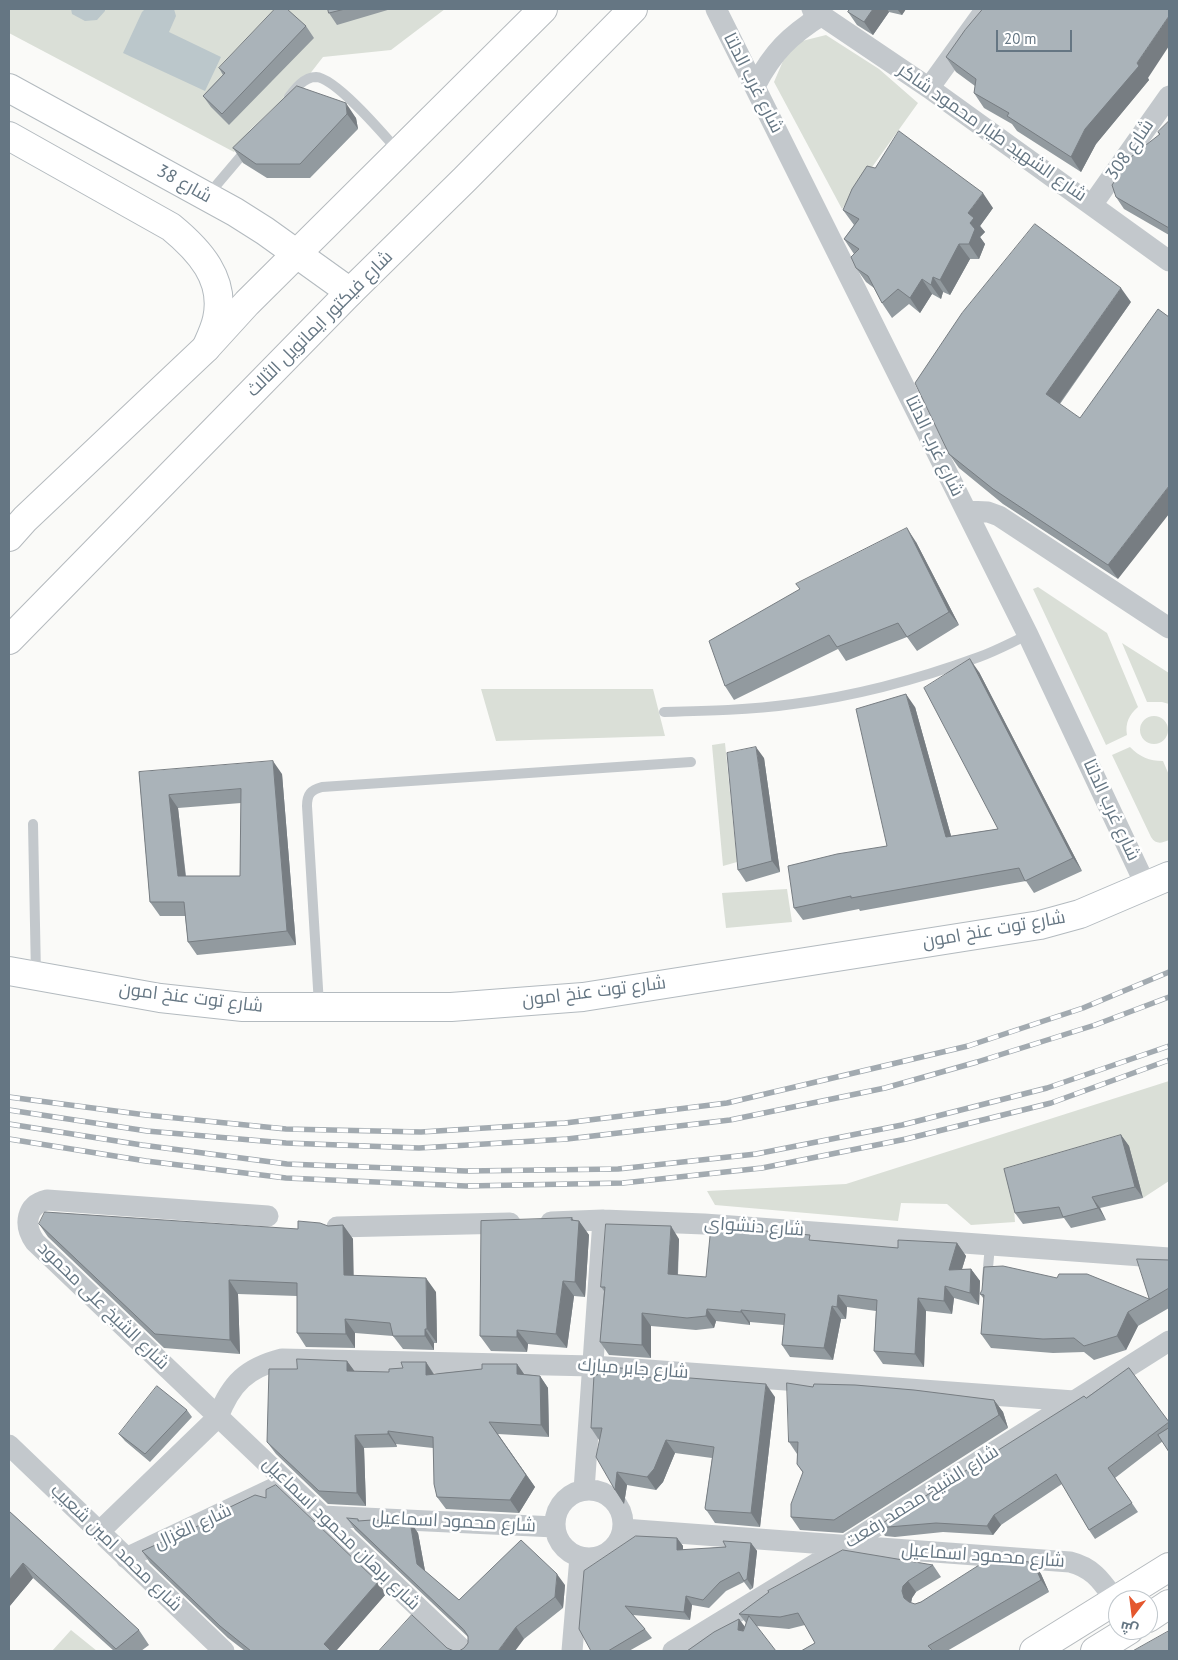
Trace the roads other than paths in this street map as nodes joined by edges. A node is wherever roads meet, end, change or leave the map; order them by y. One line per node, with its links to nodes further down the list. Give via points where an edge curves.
1 (543, 9): 15 (main road)
2 (633, 9): 20 (main road, شارع فيكتور ايمانويل الثالث)
3 (716, 9): 8 (street, شارع غرب الدلتا)
4 (853, 9): 7 (street)
5 (986, 9): 10 (street)
6 (817, 12): 7 (street, شارع الشهيد طيار محمود شاكر); 8 (street, via 776,52)
7 (840, 28): 10 (street, شارع الشهيد طيار محمود شاكر)
8 (755, 86): 22 (street, شارع غرب الدلتا)
9 (9, 88): 16 (main road, شارع 38)
10 (930, 88): 17 (street, شارع الشهيد طيار محمود شاكر)
11 (1169, 96): 17 (street, شارع 308)
12 (282, 106): 15 (lane, via 300,83 316,77 332,83)
13 (9, 136): 21 (main road, via 171,227 188,241 214,276 218,291 217,319)
14 (251, 143): 16 (lane)
15 (399, 152): 18 (main road)
16 (208, 196): 18 (main road, شارع 38)
17 (1092, 205): 19 (street, شارع الشهيد طيار محمود شاكر)
18 (297, 253): 20 (main road, شارع 38); 21 (main road)
19 (1169, 261)
20 (350, 292): 26 (main road, شارع فيكتور ايمانويل الثالث)
21 (206, 348): 23 (main road)
22 (967, 511): 24 (street, via 998,516); 25 (street, شارع غرب الدلتا)
23 (9, 537)
24 (1169, 628)
25 (1028, 635): 27 (lane, via 981,656 920,677 857,693 729,711); 30 (street, شارع غرب الدلتا)
26 (9, 640)
27 (664, 712)
28 (691, 762): 33 (lane, via 313,789 307,797 307,806)
29 (33, 824): 32 (lane)
30 (1158, 881): 33 (main road, شارع توت عنخ امون, via 1080,914 1040,925 583,997 450,1007)
31 (9, 971): 32 (main road, شارع توت عنخ امون)
32 (36, 976): 33 (main road, شارع توت عنخ امون, via 160,998 234,1006)
33 (319, 1008)
34 (268, 1216): 43 (street, شارع الشيخ على محمود, via 47,1200 34,1207 28,1221 35,1242)
35 (603, 1220): 36 (street, شارع دنشواى); 37 (street, شارع دنشواى, via 704,1224); 41 (street)
36 (337, 1227)
37 (990, 1245): 38 (street, شارع دنشواى); 39 (lane)
38 (1169, 1258)
39 (986, 1294)
40 (1169, 1340): 42 (street, شارع الشيخ محمد رفعت)
41 (593, 1366): 42 (street, شارع جابر مبارك); 43 (street, شارع جابر مبارك, via 282,1359 265,1363 235,1384); 46 (street)
42 (1074, 1401): 51 (street, شارع الشيخ محمد رفعت)
43 (218, 1417): 45 (street, شارع برهان محمود اسماعيل); 50 (street)
44 (9, 1445): 50 (street, شارع محمد امين شعيب)
45 (286, 1482): 47 (street, شارع برهان محمود اسماعيل); 54 (street, شارع الغزال)
46 (584, 1490): 48 (street, via 562,1503); 49 (street, via 605,1493 614,1500 620,1508)
47 (322, 1516): 48 (street, شارع محمود اسماعيل); 64 (street, شارع برهان محمود اسماعيل)
48 (555, 1526): 53 (street, via 560,1542)
49 (623, 1529): 51 (street, شارع محمود اسماعيل); 53 (street, via 608,1553 599,1557)
50 (99, 1532): 54 (street, شارع محمد امين شعيب)
51 (846, 1546): 52 (street, شارع محمود اسماعيل); 66 (street, شارع الشيخ محمد رفعت)
52 (996, 1556): 56 (street); 57 (street, شارع محمود اسماعيل, via 1080,1564 1097,1575)
53 (580, 1557): 65 (street)
54 (126, 1558): 63 (street, شارع محمد امين شعيب)
55 (1169, 1567): 58 (main road)
56 (972, 1571)
57 (1108, 1590)
58 (1133, 1590)
59 (1169, 1604): 61 (main road)
60 (1108, 1606): 67 (main road)
61 (1158, 1611)
62 (1113, 1640): 68 (main road)
63 (224, 1651)
64 (464, 1651)
65 (572, 1651)
66 (673, 1651)
67 (1034, 1651)
68 (1095, 1651)

